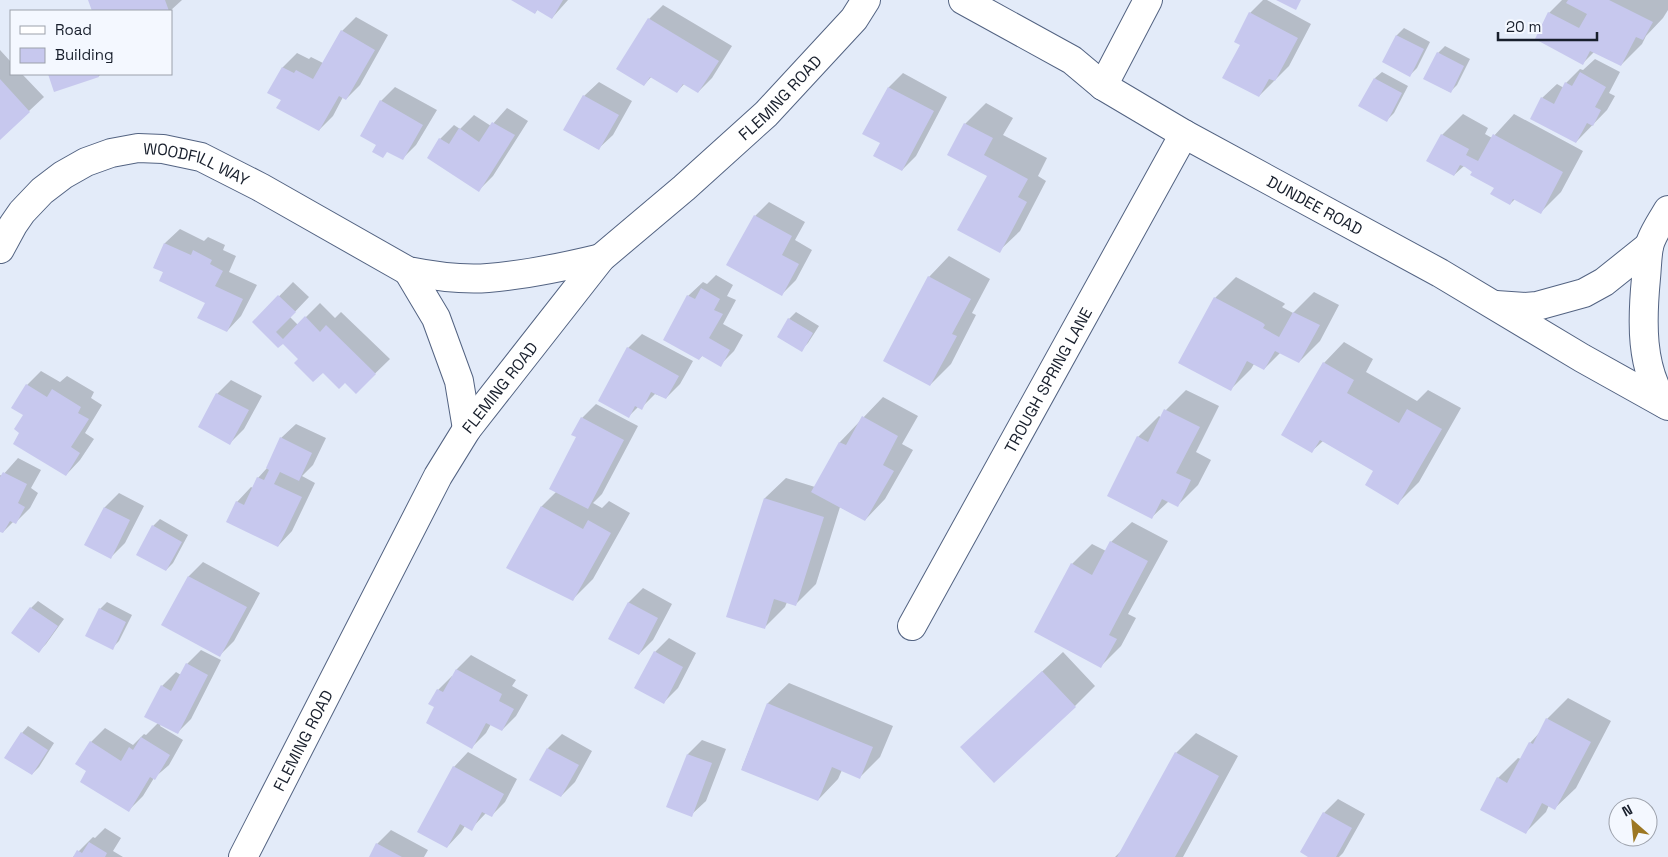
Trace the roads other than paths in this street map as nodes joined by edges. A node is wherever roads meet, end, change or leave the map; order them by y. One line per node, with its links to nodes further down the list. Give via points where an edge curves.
1 (866, 0): 9 (street, FLEMING ROAD, via 854,19 766,114)
2 (963, 0): 4 (street, DUNDEE ROAD, via 1072,60)
3 (1148, 0): 4 (street)
4 (1103, 86): 5 (street, DUNDEE ROAD)
5 (1184, 134): 11 (street, DUNDEE ROAD); 14 (street, TROUGH SPRING LANE)
6 (1668, 210): 7 (street)
7 (1649, 246): 11 (street, via 1604,282 1584,292 1537,306); 12 (street, via 1644,335 1650,375)
8 (0, 249): 10 (street, WOODFILL WAY, via 22,212 63,175 111,153 138,148 163,149 201,157)
9 (601, 258): 10 (street, WOODFILL WAY, via 487,278 433,276); 13 (street, FLEMING ROAD)
10 (408, 271): 13 (street, WOODFILL WAY, via 436,318 459,381)
11 (1495, 305): 12 (street, DUNDEE ROAD)
12 (1666, 405)
13 (467, 429): 15 (street, FLEMING ROAD, via 438,476)
14 (912, 626)
15 (243, 857)

